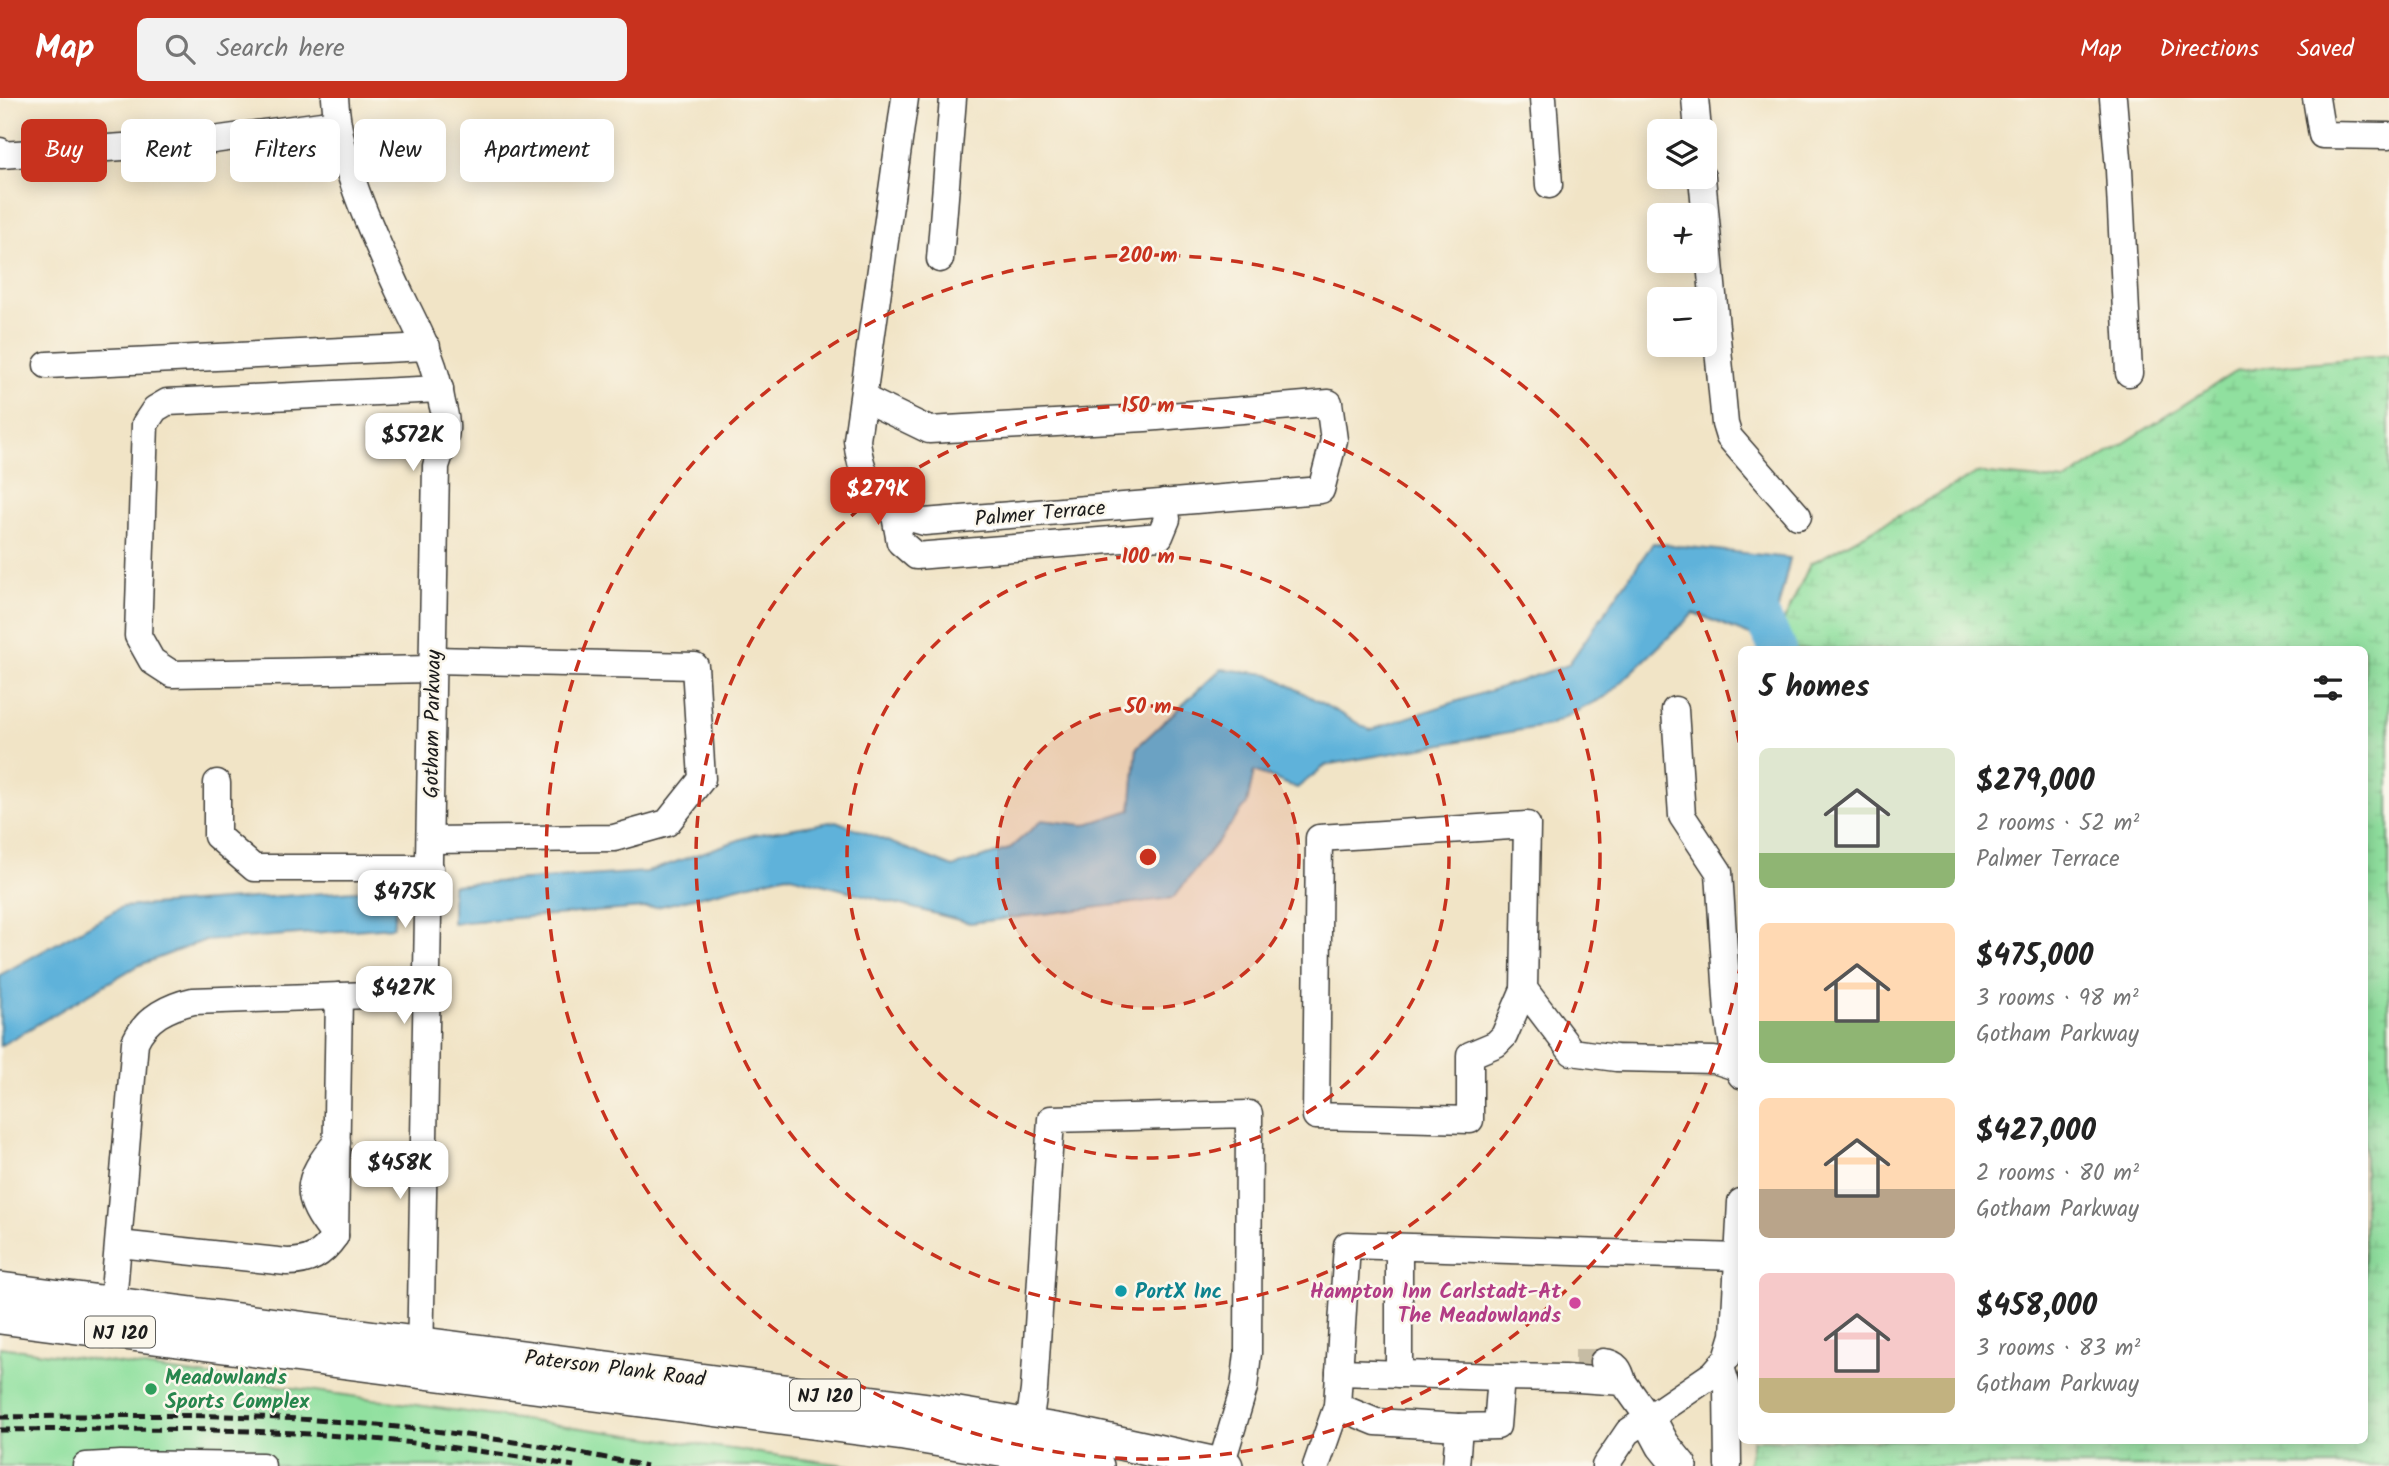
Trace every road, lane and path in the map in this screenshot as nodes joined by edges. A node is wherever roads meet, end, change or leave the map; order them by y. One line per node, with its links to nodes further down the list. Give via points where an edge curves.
1 (905, 98): 18 (street, Palmer Terrace)
2 (953, 98): 13 (street)
3 (1543, 98): 11 (street)
4 (1695, 98): 8 (street)
5 (2113, 98): 16 (street)
6 (2316, 98): 9 (street, via 2322,135)
7 (336, 110): 10 (street, via 199,142 1,155); 14 (street, Gotham Parkway, via 342,152 354,184)
8 (1697, 119)
9 (2389, 136)
10 (0, 150)
11 (1549, 185)
12 (1703, 189): 19 (street, via 1725,424 1730,438)
13 (940, 259)
14 (426, 347): 15 (street); 17 (street, Gotham Parkway)
15 (47, 365)
16 (2129, 373)
17 (440, 389): 20 (street, Gotham Parkway, via 446,429 436,466); 20 (street, via 167,402 155,409 145,424 138,636 152,661 172,674)
18 (863, 398): 18 (street, Palmer Terrace, via 929,430 1329,403 1334,440 1321,490 924,522 894,510 866,480 857,440)
19 (1798, 516)
20 (433, 665): 23 (street, Gotham Parkway); 23 (street, via 695,666 702,779 667,822 614,838)
21 (1675, 710): 28 (street, via 1682,816 1719,872 1728,1013)
22 (218, 783): 24 (street, via 217,836 254,868)
23 (430, 840): 24 (street, Gotham Parkway)
24 (430, 868): 26 (street, Gotham Parkway)
25 (1524, 989): 25 (street, via 1527,825 1320,838 1316,1116 1470,1119 1470,1055 1504,1036); 29 (street, via 1572,1052 1616,1058 1714,1060)
26 (428, 993): 27 (street); 37 (street, Gotham Parkway)
27 (339, 996): 30 (street, via 192,1001 164,1010 140,1031 135,1042); 30 (street, via 335,1236 326,1250 300,1262)
28 (1738, 1066)
29 (1738, 1071)
30 (119, 1244): 35 (street)
31 (1399, 1247): 32 (street); 41 (street, via 1347,1245); 42 (street)
32 (1738, 1257)
33 (1738, 1270): 40 (street, via 1732,1348)
34 (0, 1289): 35 (main road, Paterson Plank Road / NJ 120)
35 (113, 1303): 37 (main road, Paterson Plank Road / NJ 120)
36 (0, 1317): 37 (main road, Paterson Plank Road / NJ 120)
37 (420, 1357): 48 (main road, Paterson Plank Road / NJ 120, via 871,1401); 53 (main road, Paterson Plank Road / NJ 120)
38 (1575, 1362): 44 (street)
39 (1603, 1362): 45 (street, via 1619,1369)
40 (1721, 1367): 47 (street); 58 (street, via 1727,1387)
41 (1339, 1372): 42 (street); 46 (street)
42 (1399, 1374): 43 (street)
43 (1501, 1377): 44 (street); 49 (street, via 1497,1426)
44 (1551, 1378): 45 (street)
45 (1623, 1382): 47 (street)
46 (1337, 1406): 49 (street, via 1376,1422); 54 (street)
47 (1648, 1418): 56 (street, via 1628,1432); 57 (main road)
48 (1029, 1424): 50 (main road, Paterson Plank Road / NJ 120); 50 (street, via 1051,1119 1250,1114 1248,1353 1244,1388)
49 (1459, 1427): 55 (street)
50 (1223, 1465)
51 (86, 1466): 52 (street)
52 (262, 1466)
53 (1097, 1466)
54 (1316, 1466)
55 (1456, 1466)
56 (1605, 1466)
57 (1680, 1466)
58 (1728, 1466)

